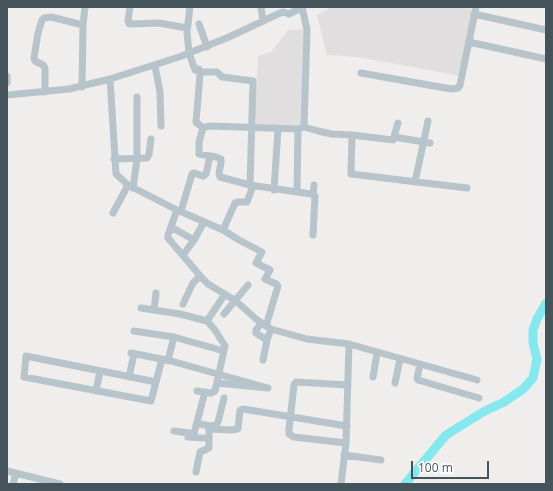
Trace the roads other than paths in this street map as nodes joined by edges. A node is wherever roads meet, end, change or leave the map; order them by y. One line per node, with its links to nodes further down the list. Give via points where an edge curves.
1 (85, 7): 10 (street)
2 (130, 7): 11 (street, via 129,24 159,23)
3 (190, 7): 11 (street)
4 (261, 7): 8 (street)
5 (302, 8): 6 (street, via 289,14); 32 (street, via 307,30)
6 (280, 10): 8 (street)
7 (475, 10): 12 (street); 13 (street)
8 (263, 21): 14 (street)
9 (199, 24): 14 (street)
10 (83, 25): 23 (street); 24 (street, via 50,17 42,20 34,58 45,68)
11 (187, 28): 15 (street)
12 (546, 30)
13 (469, 42): 16 (street); 19 (street, via 460,85 456,89)
14 (207, 47): 15 (street)
15 (189, 53): 17 (street); 18 (street, via 195,70 199,69)
16 (546, 59)
17 (155, 66): 21 (street); 29 (street, via 160,92)
18 (200, 72): 30 (street, via 196,122); 31 (street, via 217,72 222,77 253,81)
19 (361, 72)
20 (7, 76): 22 (street)
21 (110, 79): 23 (street); 39 (street)
22 (7, 83)
23 (82, 87): 24 (street)
24 (45, 92): 25 (street)
25 (7, 95)
26 (137, 97): 40 (street)
27 (428, 121): 37 (street)
28 (398, 123): 35 (street)
29 (161, 126)
30 (203, 128): 31 (street); 38 (street, via 199,154)
31 (251, 128): 33 (street); 44 (street)
32 (301, 128): 33 (street); 34 (street, via 332,134); 47 (street)
33 (278, 129): 46 (street)
34 (352, 134): 35 (street, via 393,140); 41 (street, via 351,174)
35 (394, 136): 37 (street)
36 (151, 139): 40 (street, via 147,158)
37 (426, 143): 41 (street)
38 (210, 156): 44 (street, via 221,159 220,177); 49 (street, via 204,176 192,174)
39 (114, 159): 40 (street); 43 (street, via 116,174)
40 (137, 159): 43 (street)
41 (415, 182): 45 (street)
42 (314, 185): 48 (street)
43 (131, 186): 49 (street); 50 (street)
44 (251, 186): 46 (street); 53 (street, via 247,202 235,203)
45 (467, 188)
46 (274, 190): 47 (street)
47 (297, 192): 48 (street)
48 (313, 195): 54 (street, via 316,198)
49 (179, 210): 51 (street); 52 (street)
50 (113, 213)
51 (204, 222): 53 (street); 55 (street)
52 (171, 227): 55 (street); 56 (street, via 168,238)
53 (224, 230): 67 (street, via 262,252 256,263 270,270 265,279 278,286)
54 (313, 234)
55 (194, 240): 56 (street)
56 (183, 255): 57 (street)
57 (200, 276): 60 (street); 62 (street, via 192,285)
58 (248, 285): 61 (street)
59 (156, 293): 64 (street)
60 (225, 294): 61 (street); 66 (street)
61 (236, 301): 65 (street); 67 (street)
62 (183, 304)
63 (141, 308): 64 (street)
64 (154, 310): 66 (street)
65 (224, 314)
66 (207, 321): 72 (street, via 225,346)
67 (266, 326): 70 (street); 70 (street, via 256,330 256,333); 71 (street, via 307,339)
68 (134, 331): 69 (street)
69 (174, 337): 72 (street); 75 (street)
70 (267, 340): 76 (street)
71 (349, 344): 73 (street); 86 (street)
72 (224, 351): 79 (street)
73 (377, 353): 74 (street); 81 (street)
74 (400, 359): 77 (street); 85 (street)
75 (165, 360): 79 (street); 80 (street, via 132,354); 83 (street)
76 (263, 360)
77 (420, 364): 82 (street); 91 (street, via 418,380)
78 (100, 371): 80 (street); 87 (street); 87 (street, via 26,356 24,377)
79 (219, 375): 84 (street); 84 (street, via 268,388)
80 (129, 377): 83 (street)
81 (373, 377)
82 (477, 380)
83 (156, 382): 87 (street, via 151,402)
84 (217, 383): 89 (street, via 214,393)
85 (395, 383)
86 (348, 384): 92 (street, via 296,382); 94 (street)
87 (96, 391)
88 (197, 391): 89 (street)
89 (206, 392): 93 (street)
90 (224, 398): 93 (street, via 216,424 209,426)
91 (479, 398)
92 (290, 417): 94 (street); 98 (street, via 289,431 292,436); 102 (street, via 240,410 238,429 209,430 209,448 200,452)
93 (197, 423): 96 (street)
94 (347, 426): 98 (street)
95 (174, 431): 96 (street)
96 (192, 435): 97 (street)
97 (203, 438)
98 (346, 442): 99 (street)
99 (344, 455): 100 (street); 107 (street)
100 (381, 460)
101 (7, 471): 103 (street)
102 (196, 472)
103 (16, 473): 104 (street); 105 (street)
104 (40, 482): 106 (street)
105 (13, 484)
106 (60, 484)
107 (341, 484)

